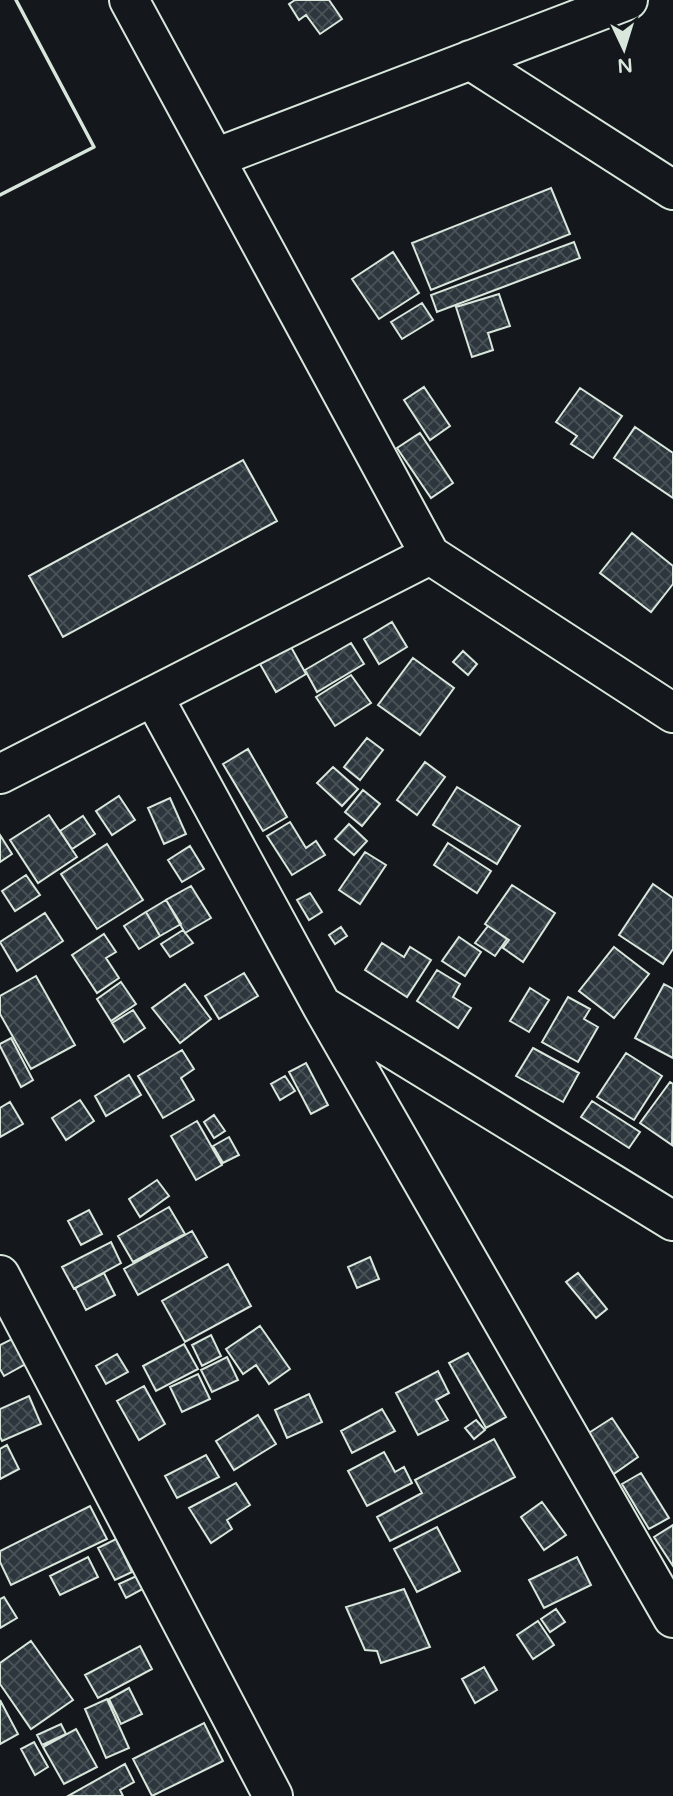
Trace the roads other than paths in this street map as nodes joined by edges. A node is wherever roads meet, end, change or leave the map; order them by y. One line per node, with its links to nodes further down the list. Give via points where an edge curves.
1 (129, 0): 4 (street)
2 (628, 0): 3 (street)
3 (470, 60): 4 (street); 5 (street)
4 (215, 158): 6 (street)
5 (673, 190)
6 (430, 555): 7 (street); 8 (street)
7 (153, 696): 9 (street); 10 (street)
8 (673, 712)
9 (0, 774)
10 (322, 1006): 11 (street); 13 (street)
11 (673, 1221)
12 (0, 1275): 14 (street)
13 (673, 1618)
14 (273, 1796)

